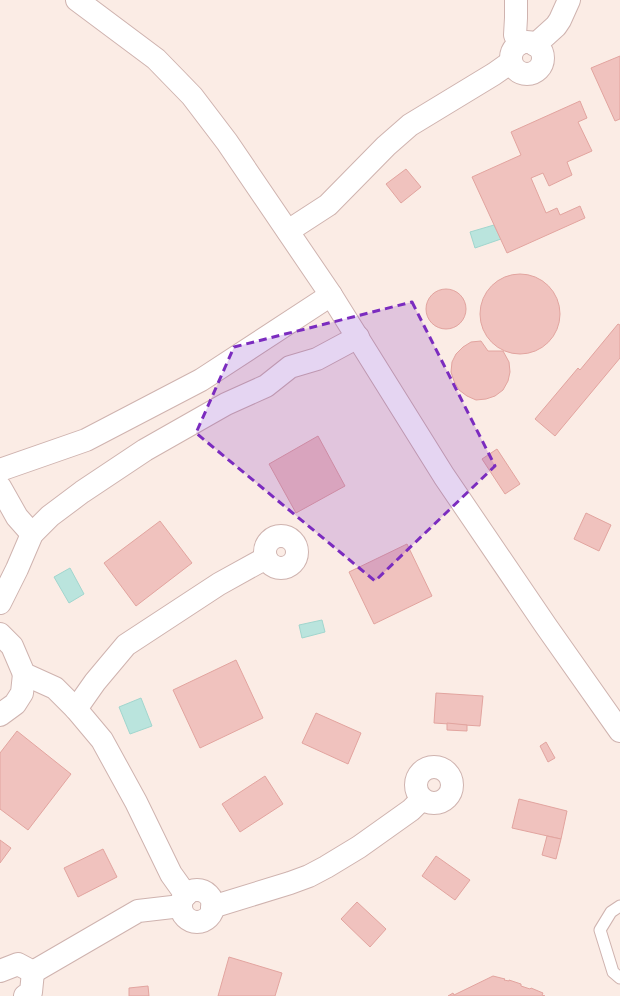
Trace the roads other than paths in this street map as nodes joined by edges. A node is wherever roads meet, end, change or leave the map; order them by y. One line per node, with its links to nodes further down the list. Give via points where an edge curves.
1 (77, 0): 5 (street, via 156,59 192,96)
2 (516, 0): 4 (street, via 515,35)
3 (569, 0): 4 (street, via 556,26)
4 (522, 50): 5 (street, via 494,74 410,125 328,205)
5 (288, 231): 6 (street)
6 (331, 296): 7 (street); 8 (street, via 201,380 86,440)
7 (358, 337): 10 (street, via 317,359 290,367 266,386 226,404 145,450 82,492 50,516); 17 (street, via 444,476)
8 (0, 470)
9 (0, 487): 10 (street, via 17,517)
10 (32, 534): 12 (street)
11 (266, 558): 15 (street, via 219,584 126,645)
12 (0, 603)
13 (0, 634): 14 (street, via 12,646)
14 (24, 674): 15 (street, via 55,688); 16 (street, via 22,693 15,704)
15 (76, 709): 19 (street, via 102,740 136,802)
16 (0, 715)
17 (620, 731)
18 (422, 799): 19 (street, via 411,810 359,846 309,876 212,907 211,913 202,921 190,921 185,917 182,912)
19 (183, 900): 22 (street, via 138,911)
20 (620, 906): 23 (lane, via 611,912 600,930 614,972)
21 (0, 971): 22 (street, via 18,964)
22 (33, 972): 24 (street, via 31,992)
23 (620, 978)
24 (25, 996)

